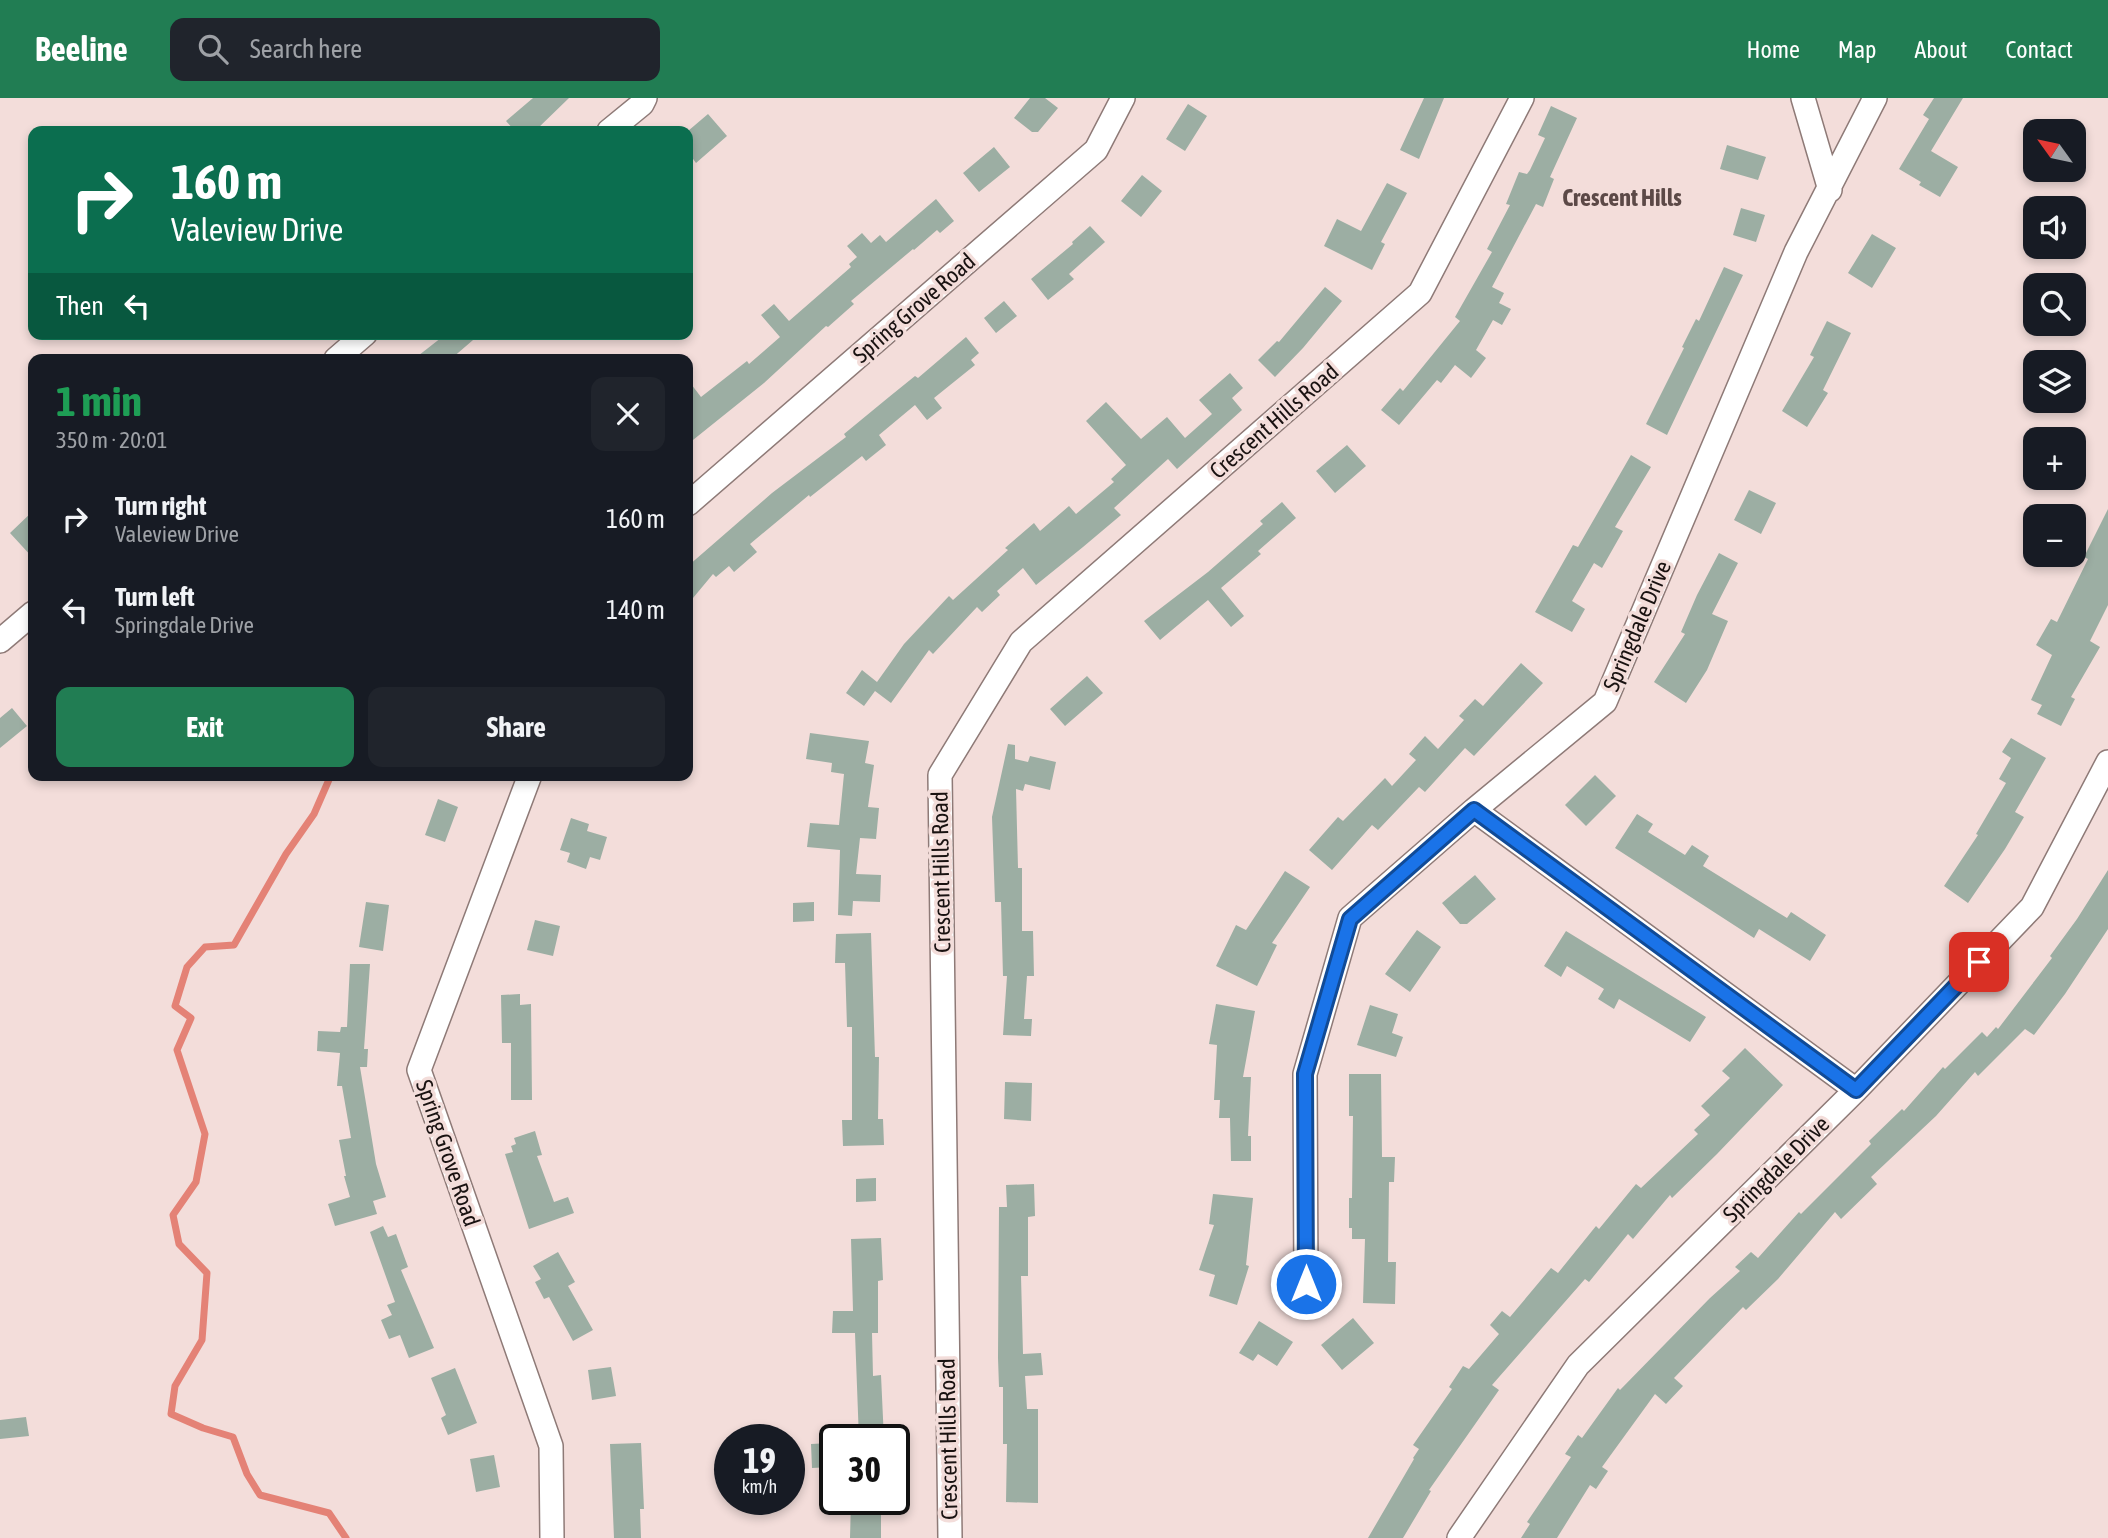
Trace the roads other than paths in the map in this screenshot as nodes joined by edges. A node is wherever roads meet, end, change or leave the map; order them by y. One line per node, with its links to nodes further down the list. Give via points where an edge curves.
1 (645, 98): 6 (street)
2 (1123, 98): 10 (street, Spring Grove Road, via 1096,150)
3 (1522, 98): 19 (street, Crescent Hills Road, via 1420,293 1021,642 940,775)
4 (1803, 98): 7 (street)
5 (1875, 98): 7 (street, Springdale Drive)
6 (615, 126)
7 (1830, 190): 15 (street, Springdale Drive, via 1796,252 1605,702)
8 (358, 340): 9 (street)
9 (342, 354)
10 (693, 500)
11 (28, 617): 12 (street)
12 (0, 641)
13 (2108, 762): 16 (street, Springdale Drive, via 2032,907)
14 (528, 781): 18 (street, Spring Grove Road, via 419,1070 551,1446)
15 (1474, 810): 16 (street); 17 (street, Springdale Drive, via 1350,919 1305,1074)
16 (1856, 1090): 20 (street, Springdale Drive, via 1578,1365)
17 (1306, 1284)
18 (552, 1538)
19 (950, 1538)
20 (1460, 1538)

